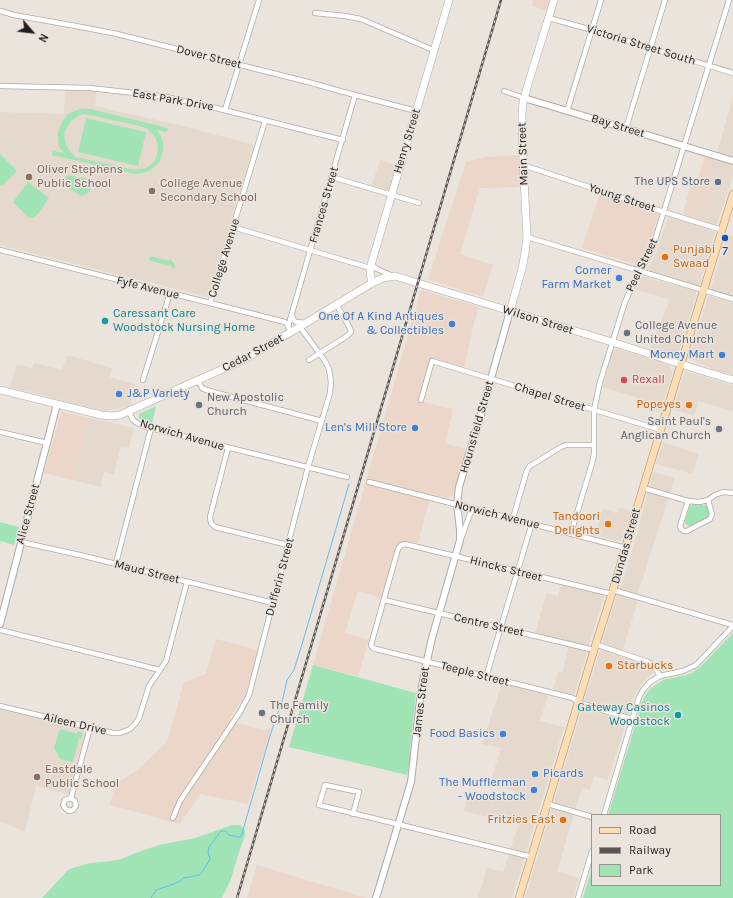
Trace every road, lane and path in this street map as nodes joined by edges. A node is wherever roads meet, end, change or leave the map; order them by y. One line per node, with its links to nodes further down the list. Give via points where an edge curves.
1 (259, 0): 13 (street)
2 (449, 0): 12 (main road, Henry Street)
3 (554, 0): 9 (main road, Main Street)
4 (600, 0): 10 (street)
5 (665, 0): 11 (street)
6 (729, 0): 14 (street, Peel Street)
7 (0, 12): 13 (street, Dover Street, via 96,30)
8 (315, 13): 12 (street, via 361,19)
9 (549, 18): 10 (street, Victoria Street South); 19 (main road, Main Street)
10 (592, 30): 11 (street, Victoria Street South); 22 (street)
11 (650, 48): 14 (street, Victoria Street South); 24 (street)
12 (434, 50): 21 (main road, Henry Street)
13 (239, 64): 18 (street, Dover Street); 20 (street)
14 (709, 66): 15 (street, Victoria Street South); 26 (street, Peel Street)
15 (733, 73)
16 (0, 86): 20 (street, East Park Drive, via 99,88 178,99)
17 (504, 91): 19 (street, Bay Street)
18 (355, 95): 21 (street, Dover Street); 25 (street, Frances Street)
19 (524, 98): 22 (street, Bay Street); 28 (main road, Main Street, via 521,120)
20 (225, 110): 23 (street, East Park Drive)
21 (416, 111): 31 (main road, Henry Street)
22 (567, 111): 24 (street, Bay Street)
23 (265, 121): 25 (street, East Park Drive); 34 (street, College Avenue)
24 (626, 128): 26 (street, Bay Street)
25 (343, 140): 29 (street, Frances Street)
26 (684, 146): 27 (street, Bay Street); 33 (street, Peel Street)
27 (733, 161)
28 (523, 165): 33 (street, Young Street); 36 (main road, Main Street)
29 (332, 177): 31 (street); 38 (street, Frances Street)
30 (733, 194): 35 (main road, Dundas Street)
31 (391, 195): 32 (street); 39 (main road, Henry Street)
32 (419, 203)
33 (664, 212): 35 (street, Young Street); 40 (street, Peel Street, via 652,250)
34 (233, 227): 38 (street, Wilson Street); 46 (street, College Avenue)
35 (722, 230): 43 (main road, Dundas Street)
36 (527, 237): 40 (street); 48 (main road, Main Street, via 526,253)
37 (0, 250): 44 (street, Fyfe Avenue)
38 (311, 250): 39 (street, Wilson Street); 49 (street, Frances Street)
39 (371, 266): 41 (street, Wilson Street); 42 (main road, Henry Street)
40 (640, 271): 43 (street); 52 (street, Peel Street, via 625,302)
41 (395, 276): 42 (main road); 48 (main road, Wilson Street)
42 (372, 283): 47 (main road, Cedar Street)
43 (704, 290): 45 (street); 55 (main road, Dundas Street)
44 (170, 293): 46 (street, Fyfe Avenue); 57 (street)
45 (733, 300)
46 (210, 303): 51 (street, Fyfe Avenue, via 285,322)
47 (336, 304): 50 (main road, Cedar Street); 53 (street, via 351,332)
48 (510, 311): 52 (main road, Wilson Street); 56 (street, Hounsfield Street)
49 (292, 315): 50 (street, via 295,321); 51 (street, Frances Street)
50 (303, 325): 51 (main road, Cedar Street); 53 (street, Dufferin Street)
51 (290, 330): 59 (main road, Cedar Street, via 246,359)
52 (612, 342): 55 (main road, Wilson Street); 63 (street, Peel Street)
53 (320, 354): 54 (street); 65 (street, Dufferin Street, via 331,376)
54 (309, 360)
55 (681, 364): 58 (main road, Wilson Street); 67 (main road, Dundas Street)
56 (491, 379): 61 (street, Chapel Street, via 432,361); 63 (street, Chapel Street); 79 (street, Hounsfield Street, via 459,487)
57 (143, 380)
58 (733, 380)
59 (198, 381): 64 (main road, Cedar Street); 65 (street, via 206,390)
60 (0, 390): 62 (main road, Norwich Avenue)
61 (421, 400)
62 (57, 404): 64 (main road, Norwich Avenue, via 106,416 118,416); 69 (street, Alice Street)
63 (594, 410): 67 (street, Chapel Street); 70 (street, Peel Street)
64 (129, 412): 66 (street, Norwich Avenue, via 136,422)
65 (322, 421): 72 (street, Dufferin Street)
66 (150, 428): 71 (street, Norwich Avenue); 89 (street)
67 (661, 430): 75 (main road, Dundas Street)
68 (0, 432): 69 (street)
69 (47, 443): 84 (street, Alice Street)
70 (594, 445): 81 (street, via 561,447 530,466); 83 (street, Peel Street, via 592,465)
71 (228, 448): 72 (street, Norwich Avenue); 86 (street, via 210,517 211,522 215,527)
72 (308, 467): 73 (street, Norwich Avenue); 86 (street, Dufferin Street)
73 (347, 477)
74 (369, 482): 79 (street, Norwich Avenue)
75 (643, 488): 77 (street); 87 (main road, Dundas Street)
76 (733, 493): 78 (street, via 724,492)
77 (688, 500): 78 (street); 78 (street, via 680,526 684,531 710,519 712,514)
78 (708, 500)
79 (457, 504): 80 (street, Norwich Avenue); 85 (street, Hounsfield Street)
80 (473, 509): 81 (street, Norwich Avenue); 85 (street, James Street)
81 (513, 518): 82 (street, Norwich Avenue)
82 (532, 523): 83 (street, Norwich Avenue); 90 (street)
83 (571, 533): 87 (street, Norwich Avenue)
84 (21, 542): 89 (street, Maud Street); 96 (street, Alice Street)
85 (459, 544): 88 (street, James Street)
86 (288, 545): 94 (street, Dufferin Street)
87 (626, 548): 92 (main road, Dundas Street)
88 (456, 556): 90 (street, Hincks Street); 93 (street, Hincks Street, via 408,544 401,545); 95 (street, James Street)
89 (116, 563): 91 (street, Maud Street)
90 (518, 571): 92 (street, Hincks Street); 98 (street)
91 (187, 582): 94 (street, Maud Street); 102 (street, Aileen Drive, via 167,658)
92 (612, 592): 97 (street, Hincks Street); 100 (main road, Dundas Street)
93 (384, 600): 95 (street, Centre Street); 101 (street, Teeple Street, via 371,645 376,649)
94 (273, 603): 114 (street, Dufferin Street, via 249,695 180,801)
95 (439, 614): 98 (street, Centre Street); 101 (street, James Street)
96 (0, 624)
97 (733, 626): 103 (street, via 696,665)
98 (500, 628): 100 (street, Centre Street); 104 (street)
99 (0, 630): 102 (street)
100 (594, 647): 103 (street, Centre Street, via 648,662); 105 (main road, Dundas Street)
101 (426, 662): 104 (street, Teeple Street); 115 (street, James Street, via 413,775)
102 (160, 670): 108 (street, Aileen Drive, via 148,686 139,718 130,729 118,733)
103 (660, 676): 107 (street, via 650,682 639,697)
104 (486, 677): 105 (street, Teeple Street, via 573,698)
105 (578, 702): 107 (street, Teeple Street); 110 (main road, Dundas Street)
106 (0, 706): 108 (street, Aileen Drive)
107 (632, 719): 112 (street)
108 (90, 728): 109 (street)
109 (71, 798)
110 (548, 804): 113 (street); 117 (main road, Dundas Street)
111 (353, 814): 111 (street, via 359,792 325,785 319,805); 115 (street)
112 (604, 814)
113 (591, 817)
114 (174, 818)
115 (399, 824): 117 (street); 118 (street, James Street)
116 (591, 854): 120 (street)
117 (532, 857): 119 (main road, Dundas Street)
118 (376, 898)
119 (519, 898)
120 (578, 898)

